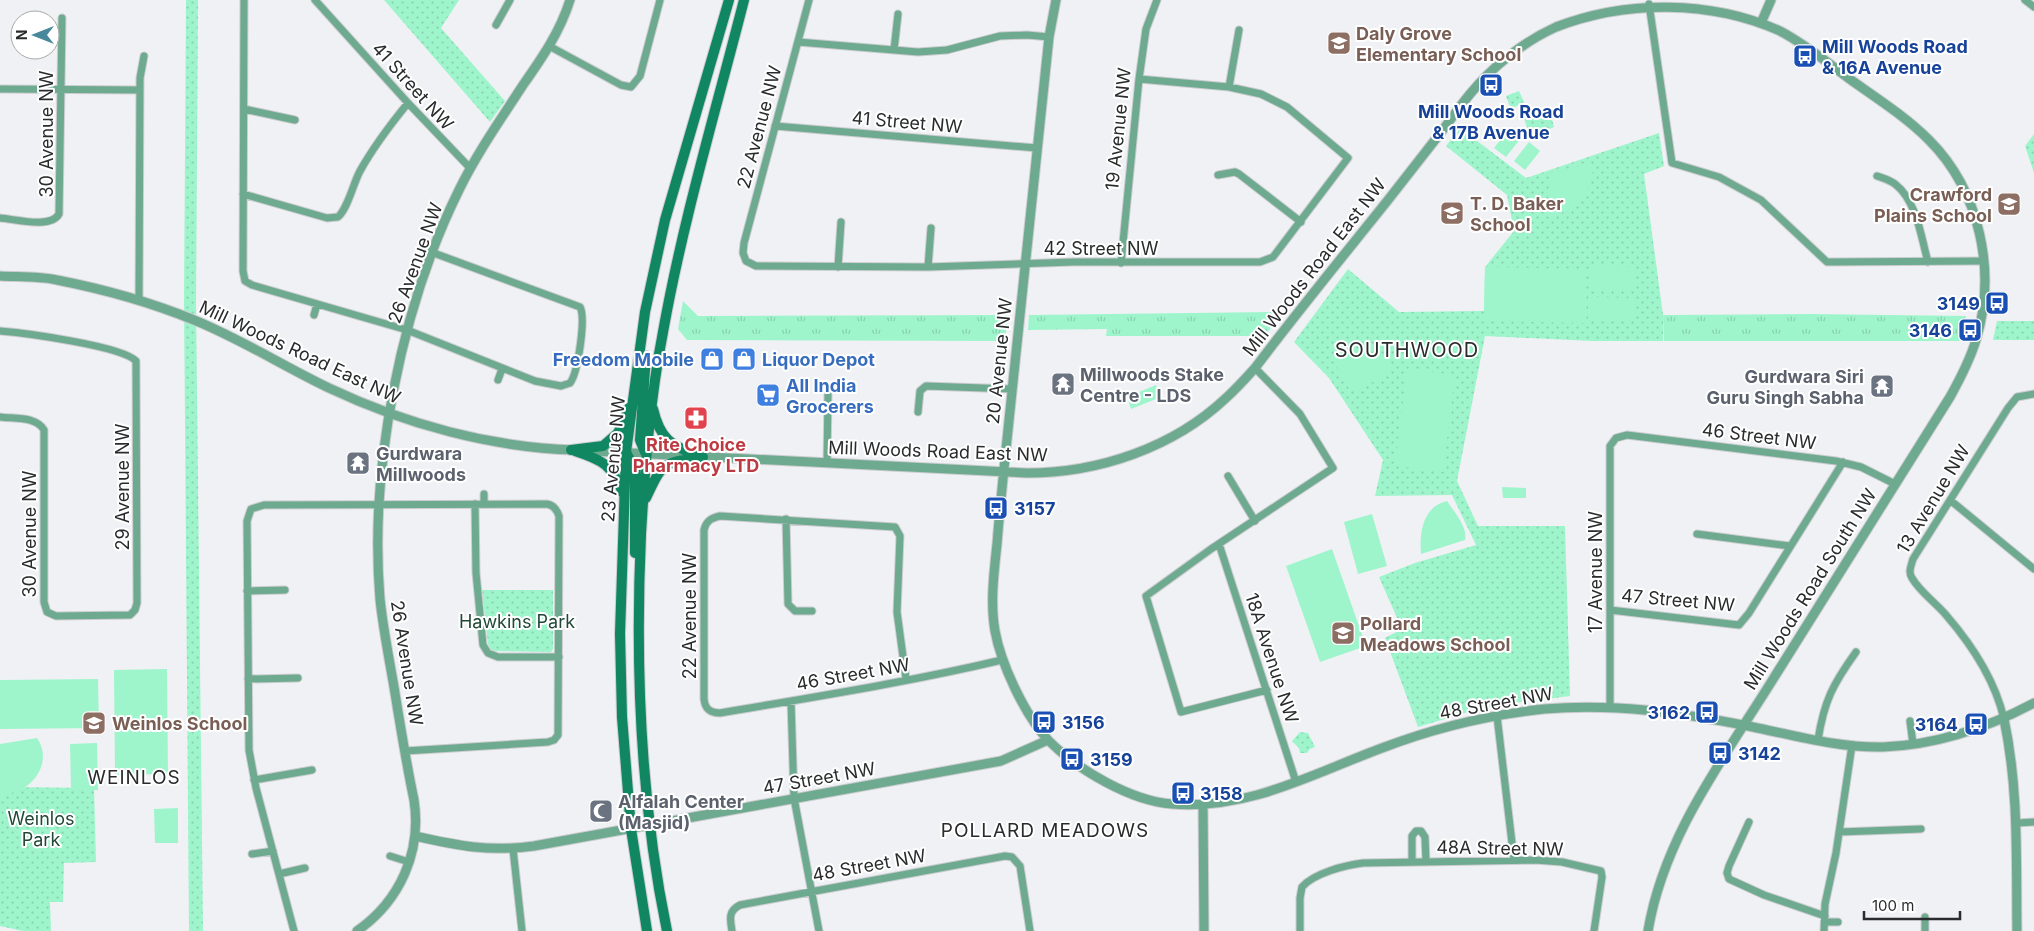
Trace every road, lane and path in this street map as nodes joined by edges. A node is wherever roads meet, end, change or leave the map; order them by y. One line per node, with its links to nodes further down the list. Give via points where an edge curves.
1 (244, 0): 33 (street)
2 (315, 0): 18 (street, 41 Street NW)
3 (510, 0): 19 (street)
4 (570, 0): 24 (street, 26 Avenue NW)
5 (660, 0): 24 (street, via 640,76 631,87 620,85)
6 (729, 0): 56 (main road, 23 Avenue NW, via 673,187)
7 (744, 0): 67 (main road, 23 Avenue NW, via 675,270)
8 (809, 0): 23 (street, 22 Avenue NW)
9 (1056, 0): 22 (street, 20 Avenue NW)
10 (1157, 0): 27 (street, 19 Avenue NW, via 1146,29)
11 (1771, 0): 17 (street)
12 (2025, 0): 14 (street)
13 (1649, 4): 17 (street, Mill Woods Road East NW, via 1706,6); 48 (street, via 1672,164 1719,177 1761,200 1827,262); 61 (street, Mill Woods Road East NW, via 1591,14 1555,27 1521,47 1485,78)
14 (2034, 7)
15 (898, 14): 25 (street)
16 (62, 18): 30 (street, 30 Avenue NW)
17 (1761, 22): 47 (street, Mill Woods Road East NW, via 1812,51 1906,120 1932,144 1951,168 1966,196)
18 (335, 23): 20 (street); 32 (street, 41 Street NW)
19 (496, 25)
20 (329, 29)
21 (1239, 30): 28 (street)
22 (1049, 37): 25 (street, via 1006,36 939,51); 36 (street, 20 Avenue NW)
23 (798, 42): 25 (street); 35 (street, 22 Avenue NW)
24 (550, 46): 37 (street, 26 Avenue NW)
25 (894, 50)
26 (144, 56): 31 (street)
27 (1139, 79): 28 (street); 50 (street, 19 Avenue NW)
28 (1230, 87): 43 (street, via 1261,94 1287,107 1348,158)
29 (0, 89): 30 (street)
30 (61, 89): 31 (street); 41 (street, 30 Avenue NW, via 59,214 55,220 47,222)
31 (140, 90): 54 (street)
32 (408, 103): 37 (street, 41 Street NW); 40 (street, via 373,149 338,217 327,218)
33 (244, 108): 34 (street); 40 (street)
34 (295, 120)
35 (775, 126): 36 (street, 41 Street NW); 46 (street, 22 Avenue NW, via 744,243)
36 (1037, 148): 49 (street, 20 Avenue NW)
37 (470, 168): 45 (street, 26 Avenue NW)
38 (1218, 175): 43 (street, via 1239,174)
39 (1877, 176): 48 (street, via 1900,188 1914,209)
40 (243, 194): 55 (street, via 243,271 246,280 252,285)
41 (0, 218)
42 (841, 222): 51 (street)
43 (1301, 222): 50 (street, 42 Street NW, via 1274,257 1260,262)
44 (931, 228): 52 (street)
45 (432, 252): 58 (street, 26 Avenue NW); 60 (street, via 577,305 582,311 584,318 575,374 570,384 544,383)
46 (746, 261): 51 (street, 42 Street NW, via 756,266)
47 (1984, 261): 48 (street); 80 (street, Mill Woods Road South NW, via 1983,310 1969,360 1950,397)
48 (1928, 262)
49 (1025, 263): 50 (street, 42 Street NW); 52 (street, 42 Street NW); 63 (street, 20 Avenue NW)
50 (1121, 263)
51 (838, 267): 52 (street, 42 Street NW)
52 (928, 267)
53 (0, 276): 54 (street, Mill Woods Road East NW, via 55,279)
54 (139, 301): 69 (street, Mill Woods Road East NW, via 239,339 325,386)
55 (317, 304): 57 (street); 58 (street)
56 (645, 312): 64 (main road, 23 Avenue NW); 74 (main road, via 646,358 640,440)
57 (314, 315)
58 (407, 330): 60 (street); 69 (street, 26 Avenue NW)
59 (0, 331): 99 (street, 29 Avenue NW, via 71,340 126,355 135,360 138,367 136,606 133,613 123,616)
60 (502, 368): 62 (street)
61 (1255, 368): 78 (street, Mill Woods Road East NW, via 1211,411 1148,449 1065,472); 89 (street, via 1300,414 1333,468)
62 (498, 380)
63 (1012, 389): 68 (street, via 926,386 920,391); 78 (street, 20 Avenue NW)
64 (635, 392): 72 (main road, via 618,433 603,446); 73 (main road, 23 Avenue NW)
65 (828, 394): 77 (street)
66 (2034, 394): 82 (street, 13 Avenue NW, via 2020,395 2014,400)
67 (652, 402): 74 (main road, 23 Avenue NW); 75 (main road, via 657,426 670,442)
68 (918, 412)
69 (391, 413): 72 (street, Mill Woods Road East NW, via 484,439); 87 (street, 26 Avenue NW)
70 (0, 417): 99 (street, 30 Avenue NW, via 34,421 40,424 44,433 44,602)
71 (1616, 438): 76 (street, 46 Street NW, via 1627,435); 97 (street, 17 Avenue NW, via 1610,446)
72 (571, 450): 73 (street, Mill Woods Road East NW); 86 (main road, via 606,464 624,495)
73 (626, 452): 74 (street, Mill Woods Road East NW); 86 (main road, 23 Avenue NW); 96 (main road, via 635,469 634,544)
74 (646, 453): 75 (street, Mill Woods Road East NW); 83 (main road, 23 Avenue NW)
75 (703, 457): 77 (street, Mill Woods Road East NW); 83 (main road, via 673,461 664,466)
76 (1842, 462): 80 (street, 46 Street NW, via 1867,469); 92 (street)
77 (827, 463): 78 (street, Mill Woods Road East NW)
78 (1004, 472): 102 (street, 20 Avenue NW, via 993,583 994,627)
79 (1228, 476): 89 (street)
80 (1895, 484): 114 (street, Mill Woods Road South NW)
81 (484, 494): 85 (street)
82 (1950, 500): 93 (street); 112 (street, 13 Avenue NW, via 1913,560 1910,576 1946,614 1975,653)
83 (643, 503): 96 (main road, 23 Avenue NW)
84 (475, 504): 85 (street); 87 (street); 101 (street, via 482,645 488,654 498,657)
85 (484, 504): 101 (street, via 547,504 555,508 559,516)
86 (624, 504): 130 (main road, 23 Avenue NW, via 621,708)
87 (379, 505): 95 (street, via 261,505 251,509 247,521); 119 (street, 26 Avenue NW, via 380,599)
88 (786, 519): 98 (street, via 788,604 795,611); 105 (street, via 890,525 897,529 901,542 897,619); 110 (street, 22 Avenue NW, via 720,516 709,520 704,530 704,699)
89 (1255, 521): 91 (street)
90 (1697, 534): 92 (street)
91 (1219, 544): 106 (street, 18A Avenue NW); 106 (street, via 1146,596 1181,712)
92 (1790, 546): 97 (street, 47 Street NW, via 1739,625)
93 (2034, 569)
94 (285, 590): 95 (street)
95 (247, 591): 104 (street)
96 (638, 591): 129 (main road, 23 Avenue NW, via 640,714)
97 (1610, 610): 109 (street, 17 Avenue NW)
98 (812, 611)
99 (50, 614)
100 (1856, 652): 116 (street, via 1828,696)
101 (559, 657): 119 (street, via 560,729 557,738 548,742)
102 (1002, 660): 105 (street, 46 Street NW); 115 (street, 20 Avenue NW, via 1029,713)
103 (298, 678): 104 (street)
104 (248, 679): 122 (street, via 249,739)
105 (906, 679): 107 (street, 46 Street NW)
106 (1266, 690): 123 (street, 18A Avenue NW)
107 (791, 701): 110 (street, 46 Street NW, via 720,714); 124 (street)
108 (2034, 703): 112 (street, 48 Street NW)
109 (1610, 707): 111 (street, 48 Street NW, via 1547,709); 114 (street, 48 Street NW, via 1661,711)
110 (710, 711)
111 (1497, 716): 123 (street, 48 Street NW, via 1406,739); 138 (street)
112 (2004, 719): 117 (street, 48 Street NW, via 1956,736); 128 (street, 13 Avenue NW, via 2014,778)
113 (1910, 721): 117 (street)
114 (1744, 725): 116 (street, 48 Street NW); 159 (street, Mill Woods Road South NW, via 1674,842 1660,880)
115 (1048, 740): 121 (street, 20 Avenue NW); 124 (street, 47 Street NW, via 1001,761)
116 (1818, 740): 118 (street, 48 Street NW)
117 (1913, 744): 118 (street, 48 Street NW)
118 (1852, 745): 132 (street)
119 (405, 751): 133 (street, 26 Avenue NW, via 415,809)
120 (312, 770): 122 (street)
121 (1098, 778): 125 (street, 48 Street NW, via 1131,794 1169,804)
122 (254, 780): 135 (street)
123 (1296, 782): 125 (street, 48 Street NW, via 1249,798)
124 (794, 798): 129 (street, 47 Street NW); 144 (street)
125 (1203, 803): 156 (street)
126 (1749, 822): 146 (street, via 1727,876 1744,888)
127 (2034, 822): 128 (street)
128 (2016, 823): 162 (street, 13 Avenue NW)
129 (650, 825): 130 (street, 47 Street NW); 152 (main road, 23 Avenue NW)
130 (631, 829): 134 (street, 47 Street NW); 151 (main road, 23 Avenue NW)
131 (1921, 829): 132 (street)
132 (1839, 832): 146 (street)
133 (415, 836): 134 (street, 47 Street NW, via 473,848); 140 (street, 26 Avenue NW)
134 (513, 849): 150 (street)
135 (273, 851): 136 (street); 143 (street)
136 (252, 854)
137 (390, 856): 140 (street)
138 (1514, 860): 139 (street, 48A Street NW); 158 (street, 48A Street NW, via 1562,862 1598,869 1602,877)
139 (1426, 861): 141 (street, 48A Street NW); 141 (street, 48A Street NW, via 1425,837 1421,831 1414,832 1412,836)
140 (409, 862): 149 (street, 26 Avenue NW, via 399,885 381,910)
141 (1412, 862): 157 (street, 48A Street NW, via 1350,865 1313,878 1302,886)
142 (305, 868): 143 (street)
143 (279, 874): 148 (street)
144 (811, 892): 153 (street, 48 Street NW, via 740,905 731,912); 154 (street); 155 (street, 48 Street NW, via 1005,856 1015,858 1020,866)
145 (1925, 917): 161 (street)
146 (1825, 919): 147 (street); 160 (street)
147 (1838, 922)
148 (294, 931)
149 (357, 931)
150 (522, 931)
151 (647, 931)
152 (667, 931)
153 (732, 931)
154 (818, 931)
155 (1030, 931)
156 (1204, 931)
157 (1300, 931)
158 (1594, 931)
159 (1648, 931)
160 (1824, 931)
161 (1925, 931)
162 (2017, 931)

